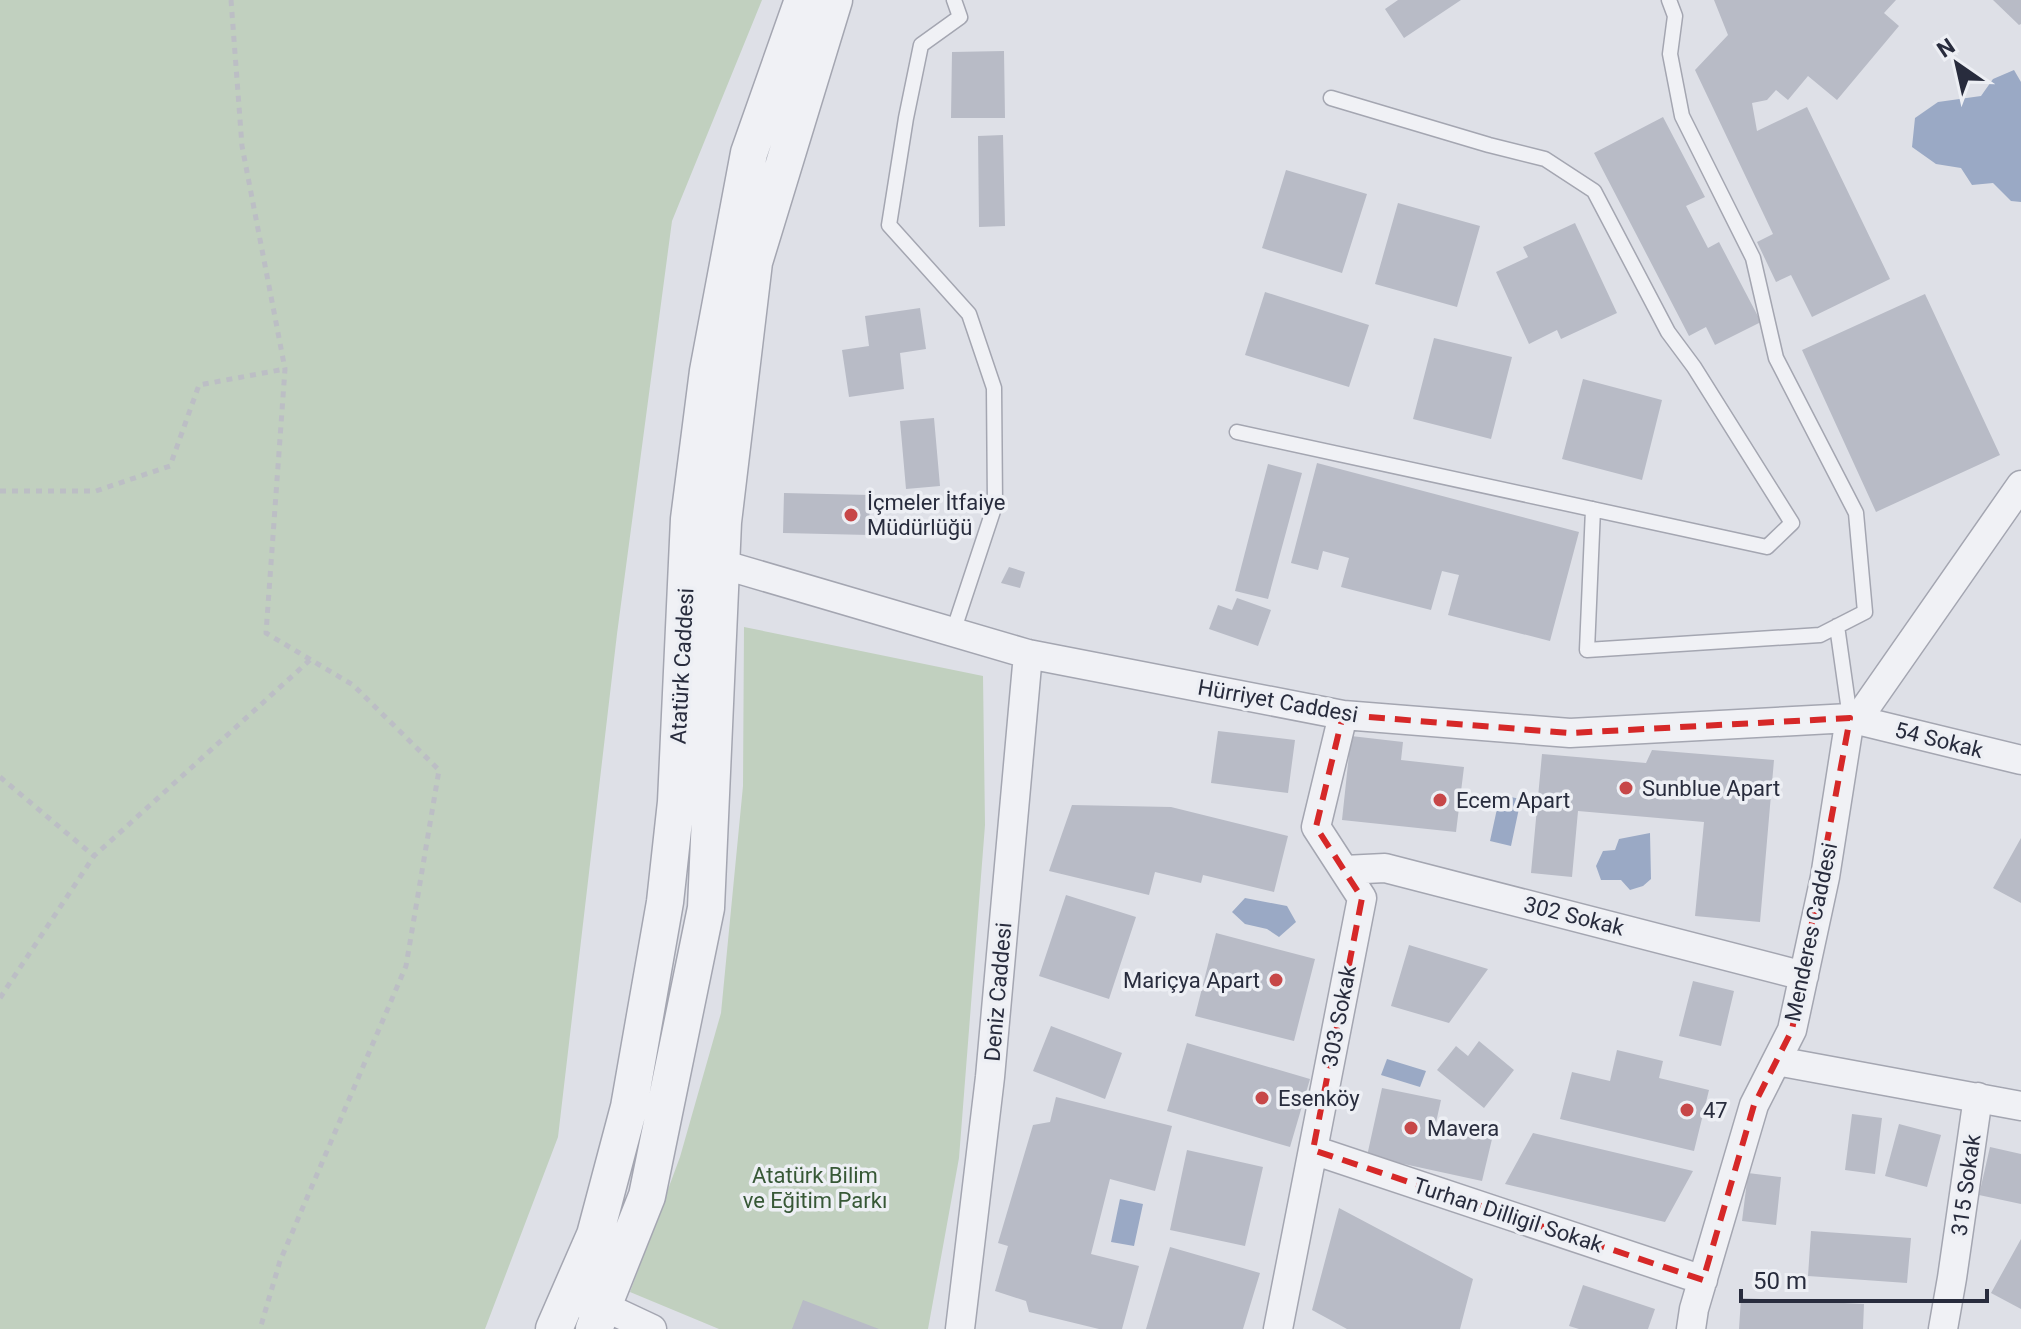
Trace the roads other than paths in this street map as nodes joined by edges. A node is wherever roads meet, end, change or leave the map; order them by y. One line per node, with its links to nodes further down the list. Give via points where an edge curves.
1 (803, 0): 23 (street, Atatürk Caddesi, via 749,153 708,371 689,519 676,802 665,902 629,1107 595,1235)
2 (834, 0): 9 (street, Atatürk Caddesi, via 754,262)
3 (954, 0): 11 (lane, via 960,17 921,45 889,225 969,314 994,388 995,505)
4 (1669, 0): 10 (lane, via 1675,16 1670,54 1682,116 1753,258 1776,358 1856,513 1865,612)
5 (1331, 98): 8 (lane, via 1545,159 1594,191 1668,332 1792,523 1767,547)
6 (1237, 432): 8 (lane)
7 (2021, 485): 14 (street)
8 (1593, 509): 10 (lane, via 1587,650 1820,635)
9 (721, 564): 11 (street, Hürriyet Caddesi); 24 (street, Atatürk Caddesi, via 706,908 647,1196)
10 (1837, 626): 14 (lane)
11 (953, 632): 12 (street, Hürriyet Caddesi)
12 (1028, 654): 13 (street, Hürriyet Caddesi); 27 (street, Deniz Caddesi, via 990,1077)
13 (1343, 715): 14 (street, Hürriyet Caddesi, via 1570,733); 16 (street, 303 Sokak, via 1316,827)
14 (1854, 719): 15 (street, 54 Sokak); 17 (street, Menderes Caddesi)
15 (2021, 760)
16 (1344, 870): 17 (street, 302 Sokak, via 1385,868); 21 (street, 303 Sokak, via 1362,898)
17 (1804, 976): 18 (street, Menderes Caddesi, via 1792,1030)
18 (1777, 1061): 19 (street); 22 (street, Menderes Caddesi, via 1754,1105)
19 (1978, 1097): 20 (street); 25 (street, 315 Sokak)
20 (2021, 1106)
21 (1313, 1150): 22 (street, Turhan Dilligil Sokak); 28 (street, 303 Sokak)
22 (1703, 1280): 29 (street, Menderes Caddesi)
23 (560, 1315): 24 (street)
24 (598, 1317): 26 (street)
25 (1947, 1326)
26 (652, 1329)
27 (960, 1329)
28 (1278, 1329)
29 (1691, 1329)

